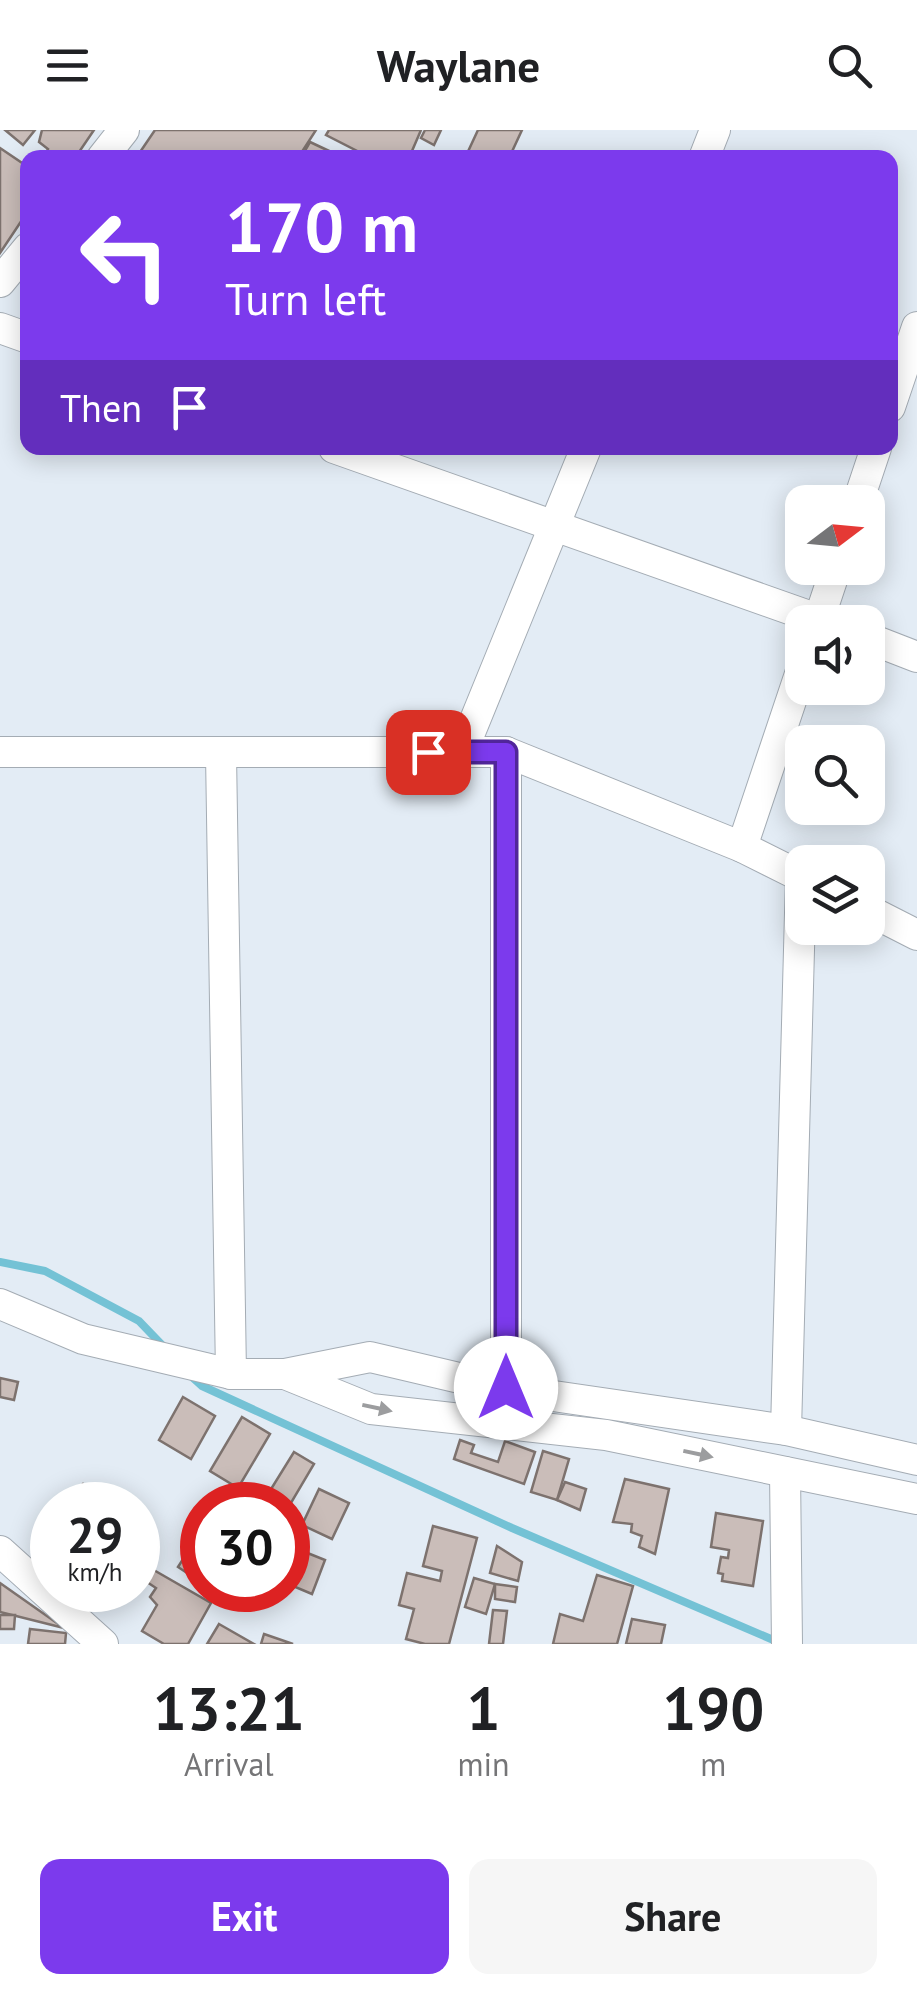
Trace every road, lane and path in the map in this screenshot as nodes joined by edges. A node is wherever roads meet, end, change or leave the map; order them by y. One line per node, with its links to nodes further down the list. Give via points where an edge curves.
1 (124, 130): 2 (street)
2 (108, 150)
3 (20, 258): 4 (street)
4 (0, 282)
5 (917, 327): 6 (street)
6 (898, 383)
7 (354, 455): 11 (street)
8 (583, 455): 11 (street)
9 (874, 455): 10 (street)
10 (864, 485)
11 (554, 526): 12 (street); 17 (street)
12 (785, 609)
13 (885, 645): 14 (street)
14 (917, 657)
15 (790, 705): 20 (street)
16 (0, 752): 19 (street)
17 (462, 752): 18 (street); 19 (street)
18 (506, 752): 20 (street); 28 (street)
19 (221, 754): 26 (street)
20 (742, 848): 21 (street)
21 (785, 868)
22 (885, 919): 23 (street)
23 (917, 935)
24 (800, 945): 29 (street)
25 (0, 1304): 26 (street, via 83,1339)
26 (231, 1374): 27 (street)
27 (286, 1374): 28 (street, via 370,1357); 31 (street, one-way to 31, via 371,1409 606,1435)
28 (506, 1388): 29 (street)
29 (786, 1430): 30 (street)
30 (917, 1460)
31 (785, 1472): 32 (street); 35 (street)
32 (917, 1499)
33 (0, 1550): 34 (street)
34 (103, 1644)
35 (788, 1644)

